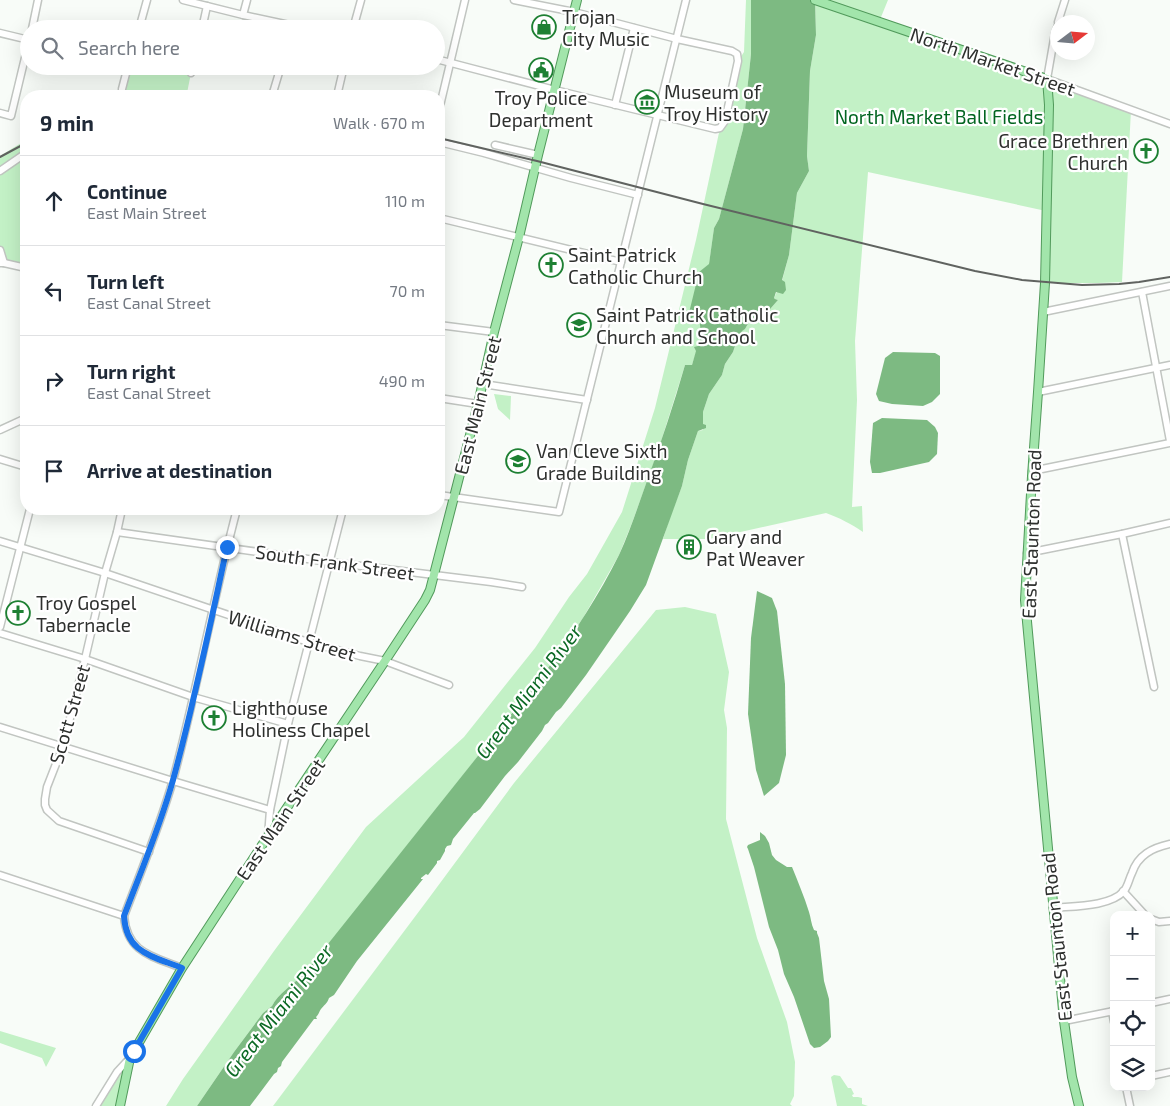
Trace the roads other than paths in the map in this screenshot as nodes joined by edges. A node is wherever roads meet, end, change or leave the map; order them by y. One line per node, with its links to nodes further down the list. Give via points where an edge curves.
1 (38, 0): 16 (street)
2 (147, 0): 17 (street)
3 (183, 0): 12 (street)
4 (247, 0): 14 (street)
5 (361, 0): 20 (street)
6 (465, 0): 27 (street)
7 (514, 0): 13 (street)
8 (577, 0): 13 (main road, East Main Street)
9 (686, 0): 24 (street)
10 (815, 0): 32 (main road, North Market Street)
11 (1065, 0): 15 (street)
12 (207, 6): 14 (street); 18 (street)
13 (574, 12): 21 (street); 37 (main road, East Main Street)
14 (243, 15): 19 (street)
15 (1061, 15)
16 (34, 20)
17 (141, 20)
18 (204, 20)
19 (264, 20)
20 (355, 20)
21 (634, 28): 24 (street); 38 (street)
22 (0, 33): 23 (street)
23 (20, 38)
24 (677, 39): 40 (street); 40 (street, via 737,54 725,121 715,129)
25 (1051, 60): 32 (street)
26 (445, 62): 27 (street)
27 (450, 63): 36 (street); 37 (street)
28 (20, 75): 39 (street, via 10,116)
29 (126, 75): 33 (street)
30 (278, 75): 34 (street)
31 (342, 75): 35 (street)
32 (1048, 80): 41 (street, North Market Street); 57 (main road, East Staunton Road)
33 (122, 89)
34 (274, 90)
35 (339, 90)
36 (444, 90)
37 (555, 90): 38 (street); 44 (main road, East Main Street)
38 (615, 105): 40 (street)
39 (0, 113)
40 (657, 115): 48 (street)
41 (1170, 124)
42 (445, 143): 46 (street)
43 (495, 145): 44 (street)
44 (538, 155): 46 (main road, East Main Street)
45 (20, 157): 47 (street)
46 (536, 167): 48 (street); 50 (main road, East Main Street)
47 (0, 171)
48 (638, 194): 52 (street)
49 (445, 219): 50 (street)
50 (519, 237): 52 (street); 59 (main road, East Main Street)
51 (0, 250): 53 (street)
52 (621, 262): 65 (street)
53 (2, 263): 54 (street)
54 (20, 267)
55 (1170, 286): 56 (street)
56 (1142, 292): 57 (street); 61 (street)
57 (1043, 312): 63 (main road, East Staunton Road)
58 (445, 326): 59 (street)
59 (494, 332): 62 (main road, East Main Street)
60 (1170, 365): 61 (street)
61 (1157, 368): 63 (street); 69 (street)
62 (483, 384): 65 (street); 66 (main road, East Main Street)
63 (1038, 392): 72 (main road, East Staunton Road)
64 (445, 399): 66 (street)
65 (587, 400): 74 (street, via 559,512)
66 (478, 404): 74 (main road, East Main Street)
67 (20, 421): 68 (street)
68 (0, 430)
69 (1170, 442): 72 (street)
70 (0, 459): 71 (street)
71 (20, 465)
72 (1032, 471): 85 (main road, East Staunton Road)
73 (445, 495): 74 (street)
74 (454, 496): 88 (main road, East Main Street)
75 (28, 515): 84 (street)
76 (121, 515): 80 (street, Scott Street)
77 (235, 515): 83 (street)
78 (341, 515): 86 (street)
79 (1170, 523): 81 (street)
80 (117, 532): 83 (street, South Frank Street); 87 (street, Scott Street)
81 (1122, 534): 85 (street); 97 (street)
82 (0, 541): 84 (street, Williams Street)
83 (227, 547): 86 (street, South Frank Street); 90 (street)
84 (20, 548): 87 (street, Williams Street); 91 (street)
85 (1027, 553): 109 (main road, East Staunton Road, via 1025,600)
86 (329, 562): 88 (street, South Frank Street); 93 (street)
87 (104, 573): 90 (street, Williams Street); 94 (street, Scott Street)
88 (434, 575): 89 (street, South Frank Street); 95 (main road, East Main Street, via 430,590)
89 (522, 588)
90 (213, 610): 93 (street, Williams Street); 98 (street)
91 (0, 627)
92 (0, 633): 94 (street)
93 (308, 642): 95 (street, Williams Street); 99 (street)
94 (85, 659): 98 (street); 101 (street, Scott Street)
95 (385, 661): 96 (street, Williams Street); 104 (main road, East Main Street)
96 (449, 686)
97 (1154, 687)
98 (193, 697): 99 (street); 102 (street)
99 (288, 724): 103 (street)
100 (0, 727): 101 (street)
101 (63, 746): 102 (street); 106 (street, Scott Street, via 47,787 47,810 59,821)
102 (173, 781): 103 (street); 106 (street)
103 (270, 810): 104 (street)
104 (268, 836): 114 (main road, East Main Street)
105 (1170, 844): 108 (street, via 1141,856)
106 (149, 852): 111 (street)
107 (0, 875): 111 (street)
108 (1123, 892): 109 (street, via 1095,904); 110 (street)
109 (1053, 908): 118 (main road, East Staunton Road)
110 (1141, 911)
111 (124, 916): 114 (street, via 124,926 139,950)
112 (1155, 920): 113 (street)
113 (1170, 921)
114 (182, 968): 119 (main road, East Main Street)
115 (1170, 1000): 116 (street)
116 (1155, 1002)
117 (1110, 1012): 118 (street)
118 (1064, 1021): 125 (main road, East Staunton Road)
119 (130, 1058): 123 (street, via 117,1072); 124 (main road, East Main Street)
120 (1170, 1072): 121 (street)
121 (1155, 1075)
122 (1127, 1091): 126 (street)
123 (96, 1106)
124 (120, 1106)
125 (1079, 1106)
126 (1130, 1106)

